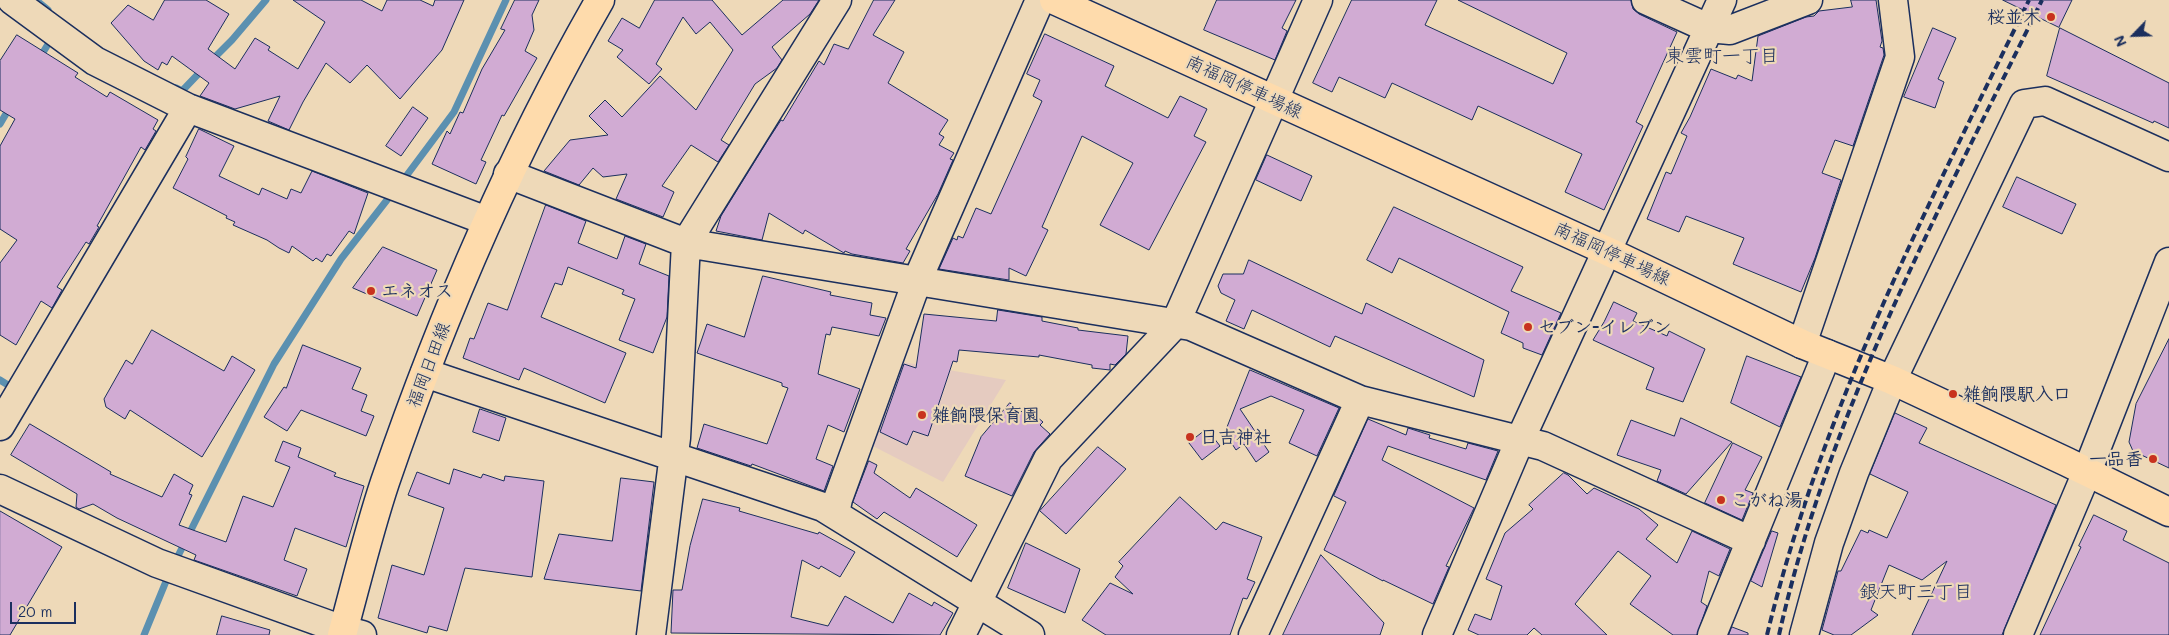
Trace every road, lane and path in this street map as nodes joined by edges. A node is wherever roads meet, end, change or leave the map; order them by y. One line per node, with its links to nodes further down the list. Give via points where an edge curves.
1 (12, 0): 13 (street, via 94,61)
2 (600, 0): 15 (main road, 福岡日田線)
3 (837, 0): 17 (street)
4 (1040, 0): 20 (street)
5 (1054, 0): 12 (main road, 南福岡停車場線)
6 (1318, 0): 12 (street)
7 (1646, 0): 11 (street)
8 (1722, 0): 11 (street)
9 (1808, 0): 11 (street, via 1730,30)
10 (1893, 0): 22 (street, via 1900,57)
11 (1708, 28): 18 (street)
12 (1274, 101): 18 (main road, 南福岡停車場線); 21 (street)
13 (188, 108): 16 (street); 26 (street)
14 (2169, 157): 24 (street, via 2045,101 2024,104)
15 (508, 174): 16 (main road, 福岡日田線); 17 (street)
16 (487, 222): 23 (main road, 福岡日田線)
17 (686, 243): 20 (street); 28 (street)
18 (1607, 251): 22 (main road, 南福岡停車場線); 27 (street)
19 (2169, 262): 29 (street)
20 (917, 281): 21 (street); 32 (street)
21 (1175, 324): 25 (street, via 1191,326); 34 (street, via 1048,459)
22 (1814, 349): 24 (main road, 南福岡停車場線); 33 (street)
23 (425, 373): 28 (street); 35 (main road, 福岡日田線, via 365,548)
24 (1892, 380): 29 (main road, 南福岡停車場線); 42 (street, via 1829,543)
25 (1360, 400): 27 (street); 39 (street)
26 (0, 426)
27 (1520, 440): 33 (street, via 1542,446); 40 (street)
28 (674, 455): 32 (street); 36 (street)
29 (2087, 472): 31 (main road, 南福岡停車場線); 43 (street)
30 (0, 489): 35 (street, via 158,563)
31 (2169, 512)
32 (835, 513): 34 (street)
33 (1751, 541): 41 (street)
34 (978, 603): 37 (street); 38 (street)
35 (349, 633)
36 (651, 635)
37 (961, 635)
38 (1030, 635)
39 (1253, 635)
40 (1438, 635)
41 (1712, 635)
42 (1804, 635)
43 (2018, 635)

